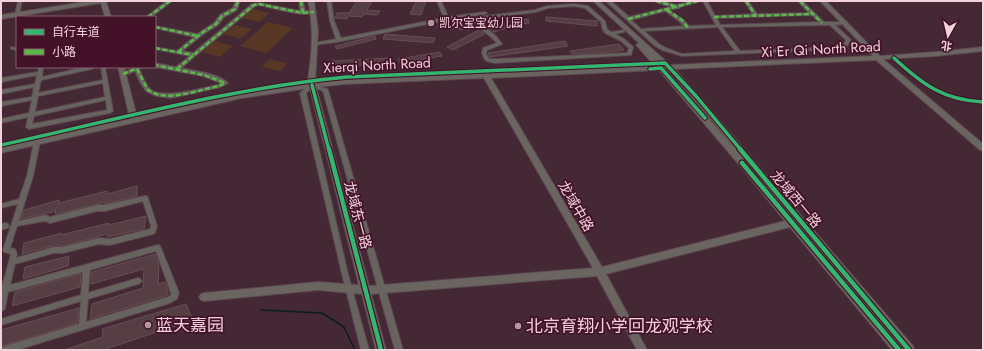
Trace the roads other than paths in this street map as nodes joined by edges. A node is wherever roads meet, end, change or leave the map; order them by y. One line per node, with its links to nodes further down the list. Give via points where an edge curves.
1 (20, 1): 27 (street)
2 (102, 1): 27 (main road); 28 (main road)
3 (170, 1): 29 (street)
4 (238, 1): 20 (street)
5 (301, 1): 25 (street)
6 (311, 1): 24 (main road)
7 (329, 1): 49 (street, via 332,21)
8 (439, 1): 33 (street)
9 (544, 1): 33 (street, via 548,6)
10 (588, 1): 44 (main road)
11 (596, 1): 59 (main road)
12 (618, 1): 19 (street)
13 (656, 1): 21 (street)
14 (698, 1): 21 (street)
15 (704, 1): 32 (street)
16 (746, 1): 30 (street)
17 (800, 1): 26 (street)
18 (823, 1): 39 (main road)
19 (609, 2): 35 (street)
20 (237, 7): 22 (street); 34 (street)
21 (678, 7): 23 (street)
22 (247, 9): 25 (street, via 258,4); 36 (street)
23 (667, 10): 35 (street); 42 (street, via 682,20)
24 (314, 12): 25 (street); 50 (main road)
25 (303, 13)
26 (813, 14): 30 (street); 37 (street)
27 (17, 15): 31 (main road)
28 (108, 16)
29 (149, 16)
30 (756, 16): 32 (street)
31 (1, 17)
32 (714, 17): 40 (street)
33 (446, 18): 49 (street)
34 (220, 19): 36 (street); 45 (street)
35 (628, 19): 43 (street)
36 (232, 22): 46 (street)
37 (822, 23): 38 (street); 40 (street)
38 (831, 23): 39 (street); 55 (street, via 849,40 843,48)
39 (845, 23): 57 (main road)
40 (719, 26): 42 (street); 55 (street)
41 (156, 27): 48 (street)
42 (688, 28): 43 (street)
43 (641, 30): 55 (street, via 662,48 682,55)
44 (622, 31): 47 (street); 59 (main road)
45 (203, 32): 46 (street); 48 (street)
46 (217, 34): 56 (street)
47 (610, 34): 47 (street, via 620,38 631,48 629,54 490,61 484,53 485,49 500,44 476,22 478,18 577,5 586,7 603,22 603,27)
48 (198, 36): 54 (street)
49 (339, 40): 50 (street)
50 (316, 44): 71 (main road)
51 (983, 46): 57 (main road, Xi Er Qi North Road)
52 (156, 48): 54 (street)
53 (983, 49): 57 (main road, Xi Er Qi North Road)
54 (178, 52): 56 (street)
55 (739, 53)
56 (193, 55): 65 (street)
57 (876, 56): 59 (main road, Xi Er Qi North Road); 82 (main road)
58 (156, 65): 65 (street)
59 (663, 66): 67 (main road, Xierqi North Road); 71 (main road, Xierqi North Road, via 347,77); 86 (main road, 龙域西一路); 106 (main road, 龙域西一路)
60 (41, 68): 68 (street)
61 (86, 68): 68 (street)
62 (103, 68): 70 (street)
63 (121, 68): 66 (main road)
64 (138, 68): 65 (street, via 147,91 151,94 184,94 225,83 222,80); 66 (street)
65 (177, 69)
66 (123, 74): 78 (main road)
67 (486, 75): 71 (main road, Xierqi North Road); 90 (main road, 龙域中路)
68 (39, 76): 69 (street); 72 (street)
69 (1, 80)
70 (105, 81): 74 (street); 75 (street)
71 (312, 83): 78 (main road, Xierqi North Road, via 146,118); 92 (street, via 325,90); 94 (main road, 龙域东一路); 101 (street, via 303,94)
72 (37, 85): 73 (street); 74 (street)
73 (1, 92)
74 (35, 96): 76 (street); 77 (street)
75 (108, 98): 77 (street); 77 (street, via 110,111 28,127)
76 (1, 104)
77 (31, 114): 79 (street)
78 (134, 117): 80 (main road, Xierqi North Road); 81 (main road, Xierqi North Road)
79 (1, 121)
80 (37, 142): 83 (main road, Xierqi North Road); 84 (street, via 30,176)
81 (1, 145)
82 (983, 148)
83 (1, 150)
84 (21, 201): 85 (street); 87 (street)
85 (1, 206)
86 (791, 223): 90 (main road); 105 (main road, 龙域西一路)
87 (15, 224): 88 (street, via 6,250 13,251); 88 (street, via 46,218 50,220 145,198 154,226 153,231 110,242 54,250)
88 (12, 262): 93 (street)
89 (87, 267): 93 (street); 95 (street); 99 (street, via 158,248 175,293 170,300)
90 (600, 272): 92 (main road); 104 (main road, 龙域中路)
91 (138, 281): 95 (street)
92 (381, 289): 94 (main road); 103 (street)
93 (5, 290): 97 (street)
94 (366, 290): 96 (main road, via 318,286); 102 (main road, 龙域东一路)
95 (85, 297): 98 (street); 99 (street)
96 (204, 297)
97 (1, 308)
98 (1, 322)
99 (82, 327): 100 (street)
100 (5, 350)
101 (364, 350)
102 (381, 350)
103 (399, 350)
104 (642, 350)
105 (898, 350)
106 (909, 350)

